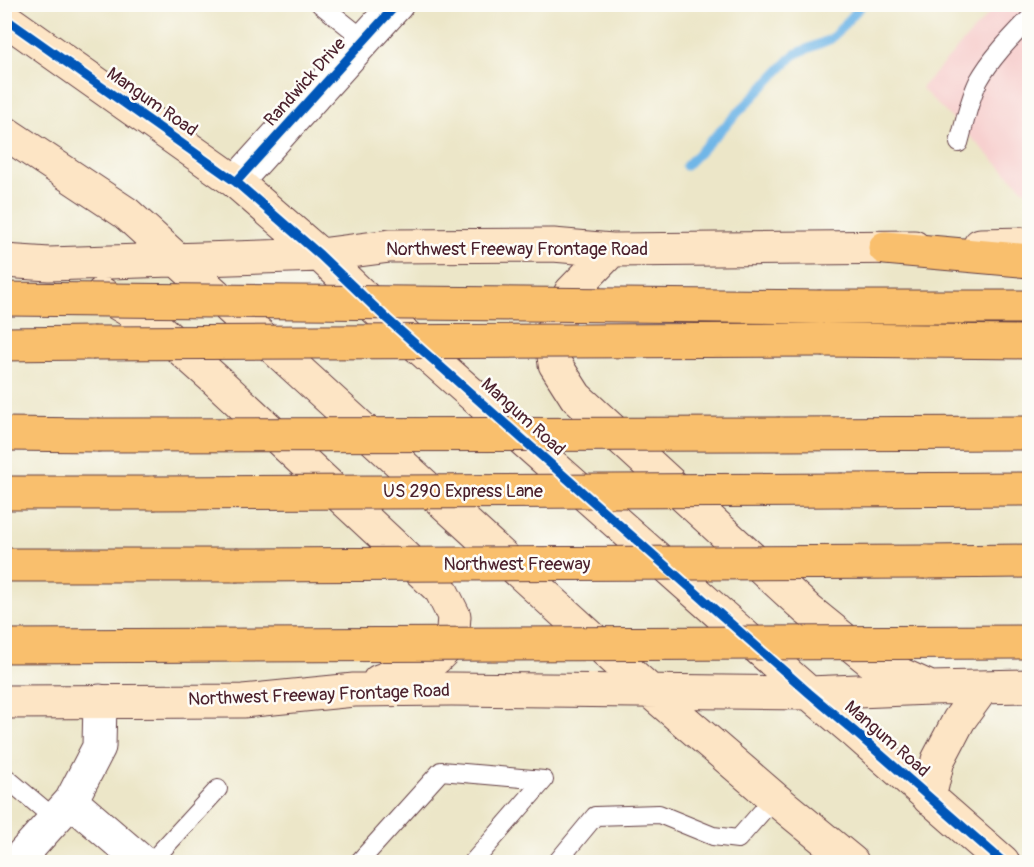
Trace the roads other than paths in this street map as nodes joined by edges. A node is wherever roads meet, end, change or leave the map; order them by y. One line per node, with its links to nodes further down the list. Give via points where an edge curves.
1 (320, 4): 5 (lane)
2 (397, 4): 5 (street, Randwick Drive)
3 (4, 18): 8 (main road, Mangum Road)
4 (1029, 18): 7 (lane, via 979,81)
5 (365, 40): 8 (street, Randwick Drive)
6 (4, 132): 13 (main road, via 126,213)
7 (959, 143)
8 (236, 182): 12 (main road, Mangum Road)
9 (1029, 244): 10 (main road, Northwest Freeway Frontage Road)
10 (885, 248): 11 (main road, Northwest Freeway Frontage Road); 15 (highway)
11 (612, 250): 12 (main road, Northwest Freeway Frontage Road, via 553,245 390,246); 31 (main road, via 571,292 551,333 555,364 576,397 808,610 871,661)
12 (320, 255): 13 (main road, Northwest Freeway Frontage Road); 34 (main road, Mangum Road)
13 (178, 260): 16 (main road, Northwest Freeway Frontage Road); 33 (main road)
14 (4, 261): 16 (main road, Northwest Freeway Frontage Road)
15 (1029, 261)
16 (49, 264): 32 (main road, via 154,325 441,590 454,616 452,642 420,666)
17 (4, 298): 18 (highway, bridge)
18 (1029, 307)
19 (1029, 342): 20 (highway, bridge)
20 (4, 344)
21 (1029, 433): 22 (highway, bridge)
22 (4, 434)
23 (1029, 489): 24 (highway, US 290 Express Lane, bridge)
24 (4, 492)
25 (1029, 561): 26 (highway, Northwest Freeway, bridge)
26 (4, 565)
27 (1029, 642): 28 (highway, bridge)
28 (4, 646)
29 (1029, 686): 30 (main road, Northwest Freeway Frontage Road)
30 (982, 687): 31 (main road, Northwest Freeway Frontage Road); 40 (main road, via 938,760)
31 (930, 688): 34 (main road, Northwest Freeway Frontage Road)
32 (354, 690): 33 (main road, Northwest Freeway Frontage Road); 35 (main road, Northwest Freeway Frontage Road, via 243,701)
33 (651, 692): 34 (main road, Northwest Freeway Frontage Road); 39 (main road)
34 (809, 693): 40 (main road, Mangum Road)
35 (100, 701): 36 (main road, Northwest Freeway Frontage Road); 41 (street, via 99,747)
36 (4, 702)
37 (4, 776): 41 (lane)
38 (218, 789): 44 (lane)
39 (774, 798): 47 (lane, via 738,839 713,836 658,814 596,816); 48 (main road)
40 (929, 798): 49 (main road, Mangum Road)
41 (63, 810): 42 (street); 43 (street)
42 (16, 862)
43 (142, 862)
44 (151, 862)
45 (359, 862): 46 (lane, via 441,771 544,780)
46 (473, 862)
47 (557, 862)
48 (852, 862)
49 (1003, 862)

